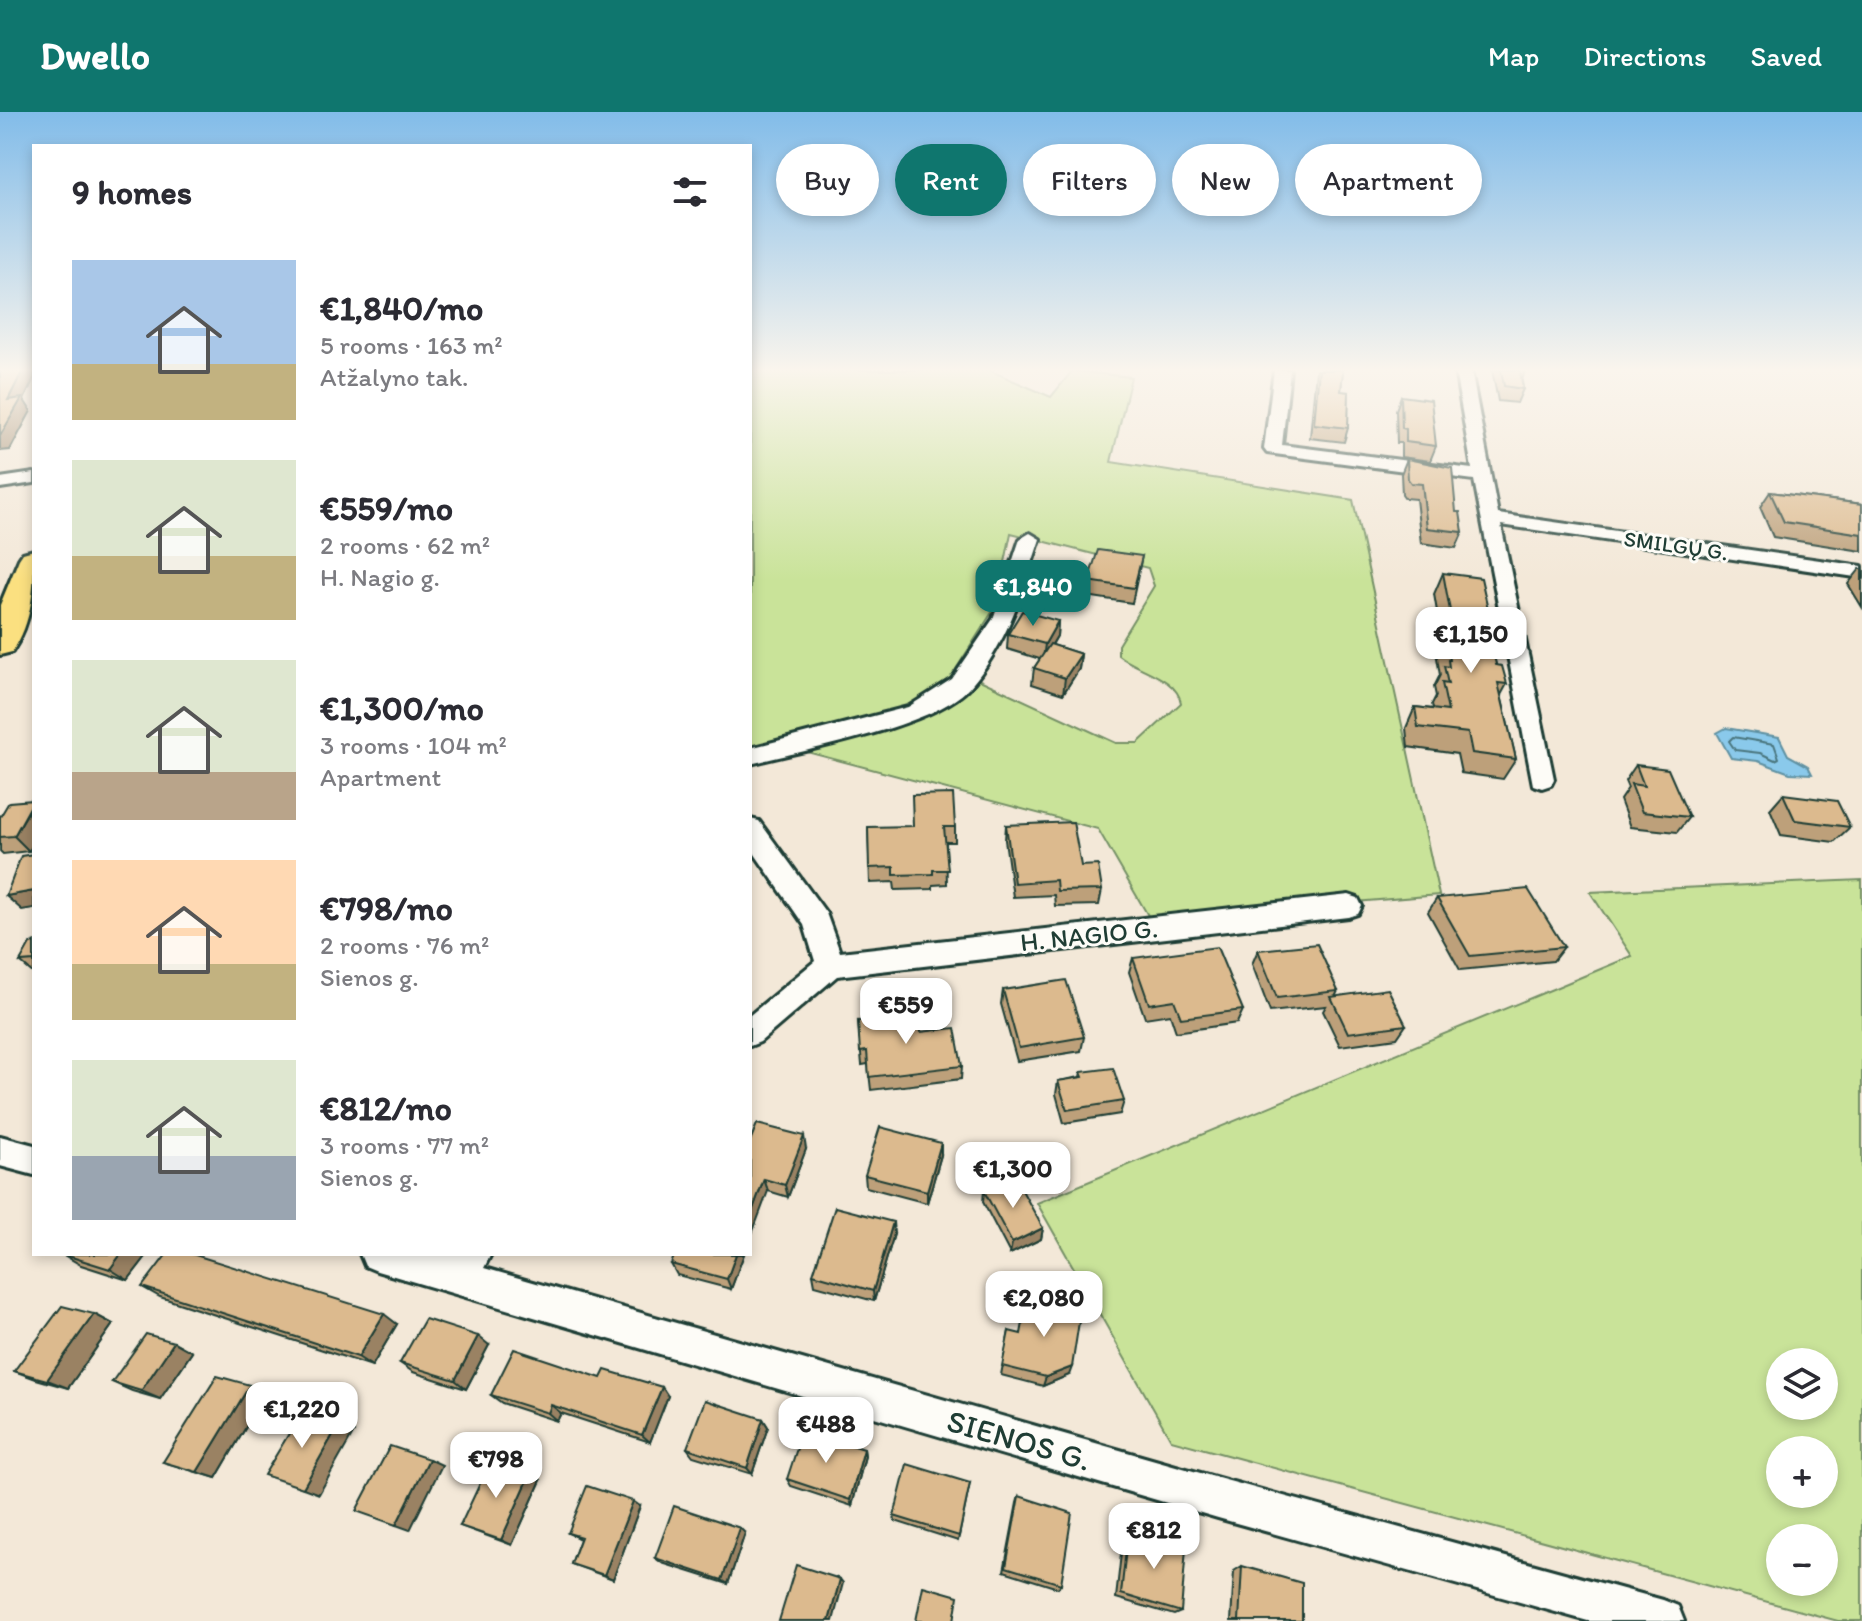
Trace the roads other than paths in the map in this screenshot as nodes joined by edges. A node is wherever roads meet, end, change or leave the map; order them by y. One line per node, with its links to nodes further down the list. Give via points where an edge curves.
1 (1274, 440): 3 (street, via 1273,449)
2 (1476, 440): 3 (street)
3 (1482, 476): 6 (street)
4 (32, 478): 5 (street)
5 (0, 483)
6 (1490, 518): 9 (street, SMILGŲ G.); 12 (street)
7 (1030, 539): 11 (street, via 1003,619 960,684 916,713)
8 (32, 564): 10 (main road)
9 (1862, 572)
10 (0, 645)
11 (752, 755)
12 (1542, 779)
13 (752, 831): 15 (street, via 816,921)
14 (1349, 906): 15 (street, H. NAGIO G.)
15 (830, 965): 16 (street)
16 (752, 1031)
17 (0, 1151): 18 (street)
18 (32, 1159)
19 (394, 1256): 20 (street, SIENOS G.)
20 (462, 1264): 21 (street, SIENOS G., via 1218,1498)
21 (1663, 1621)

